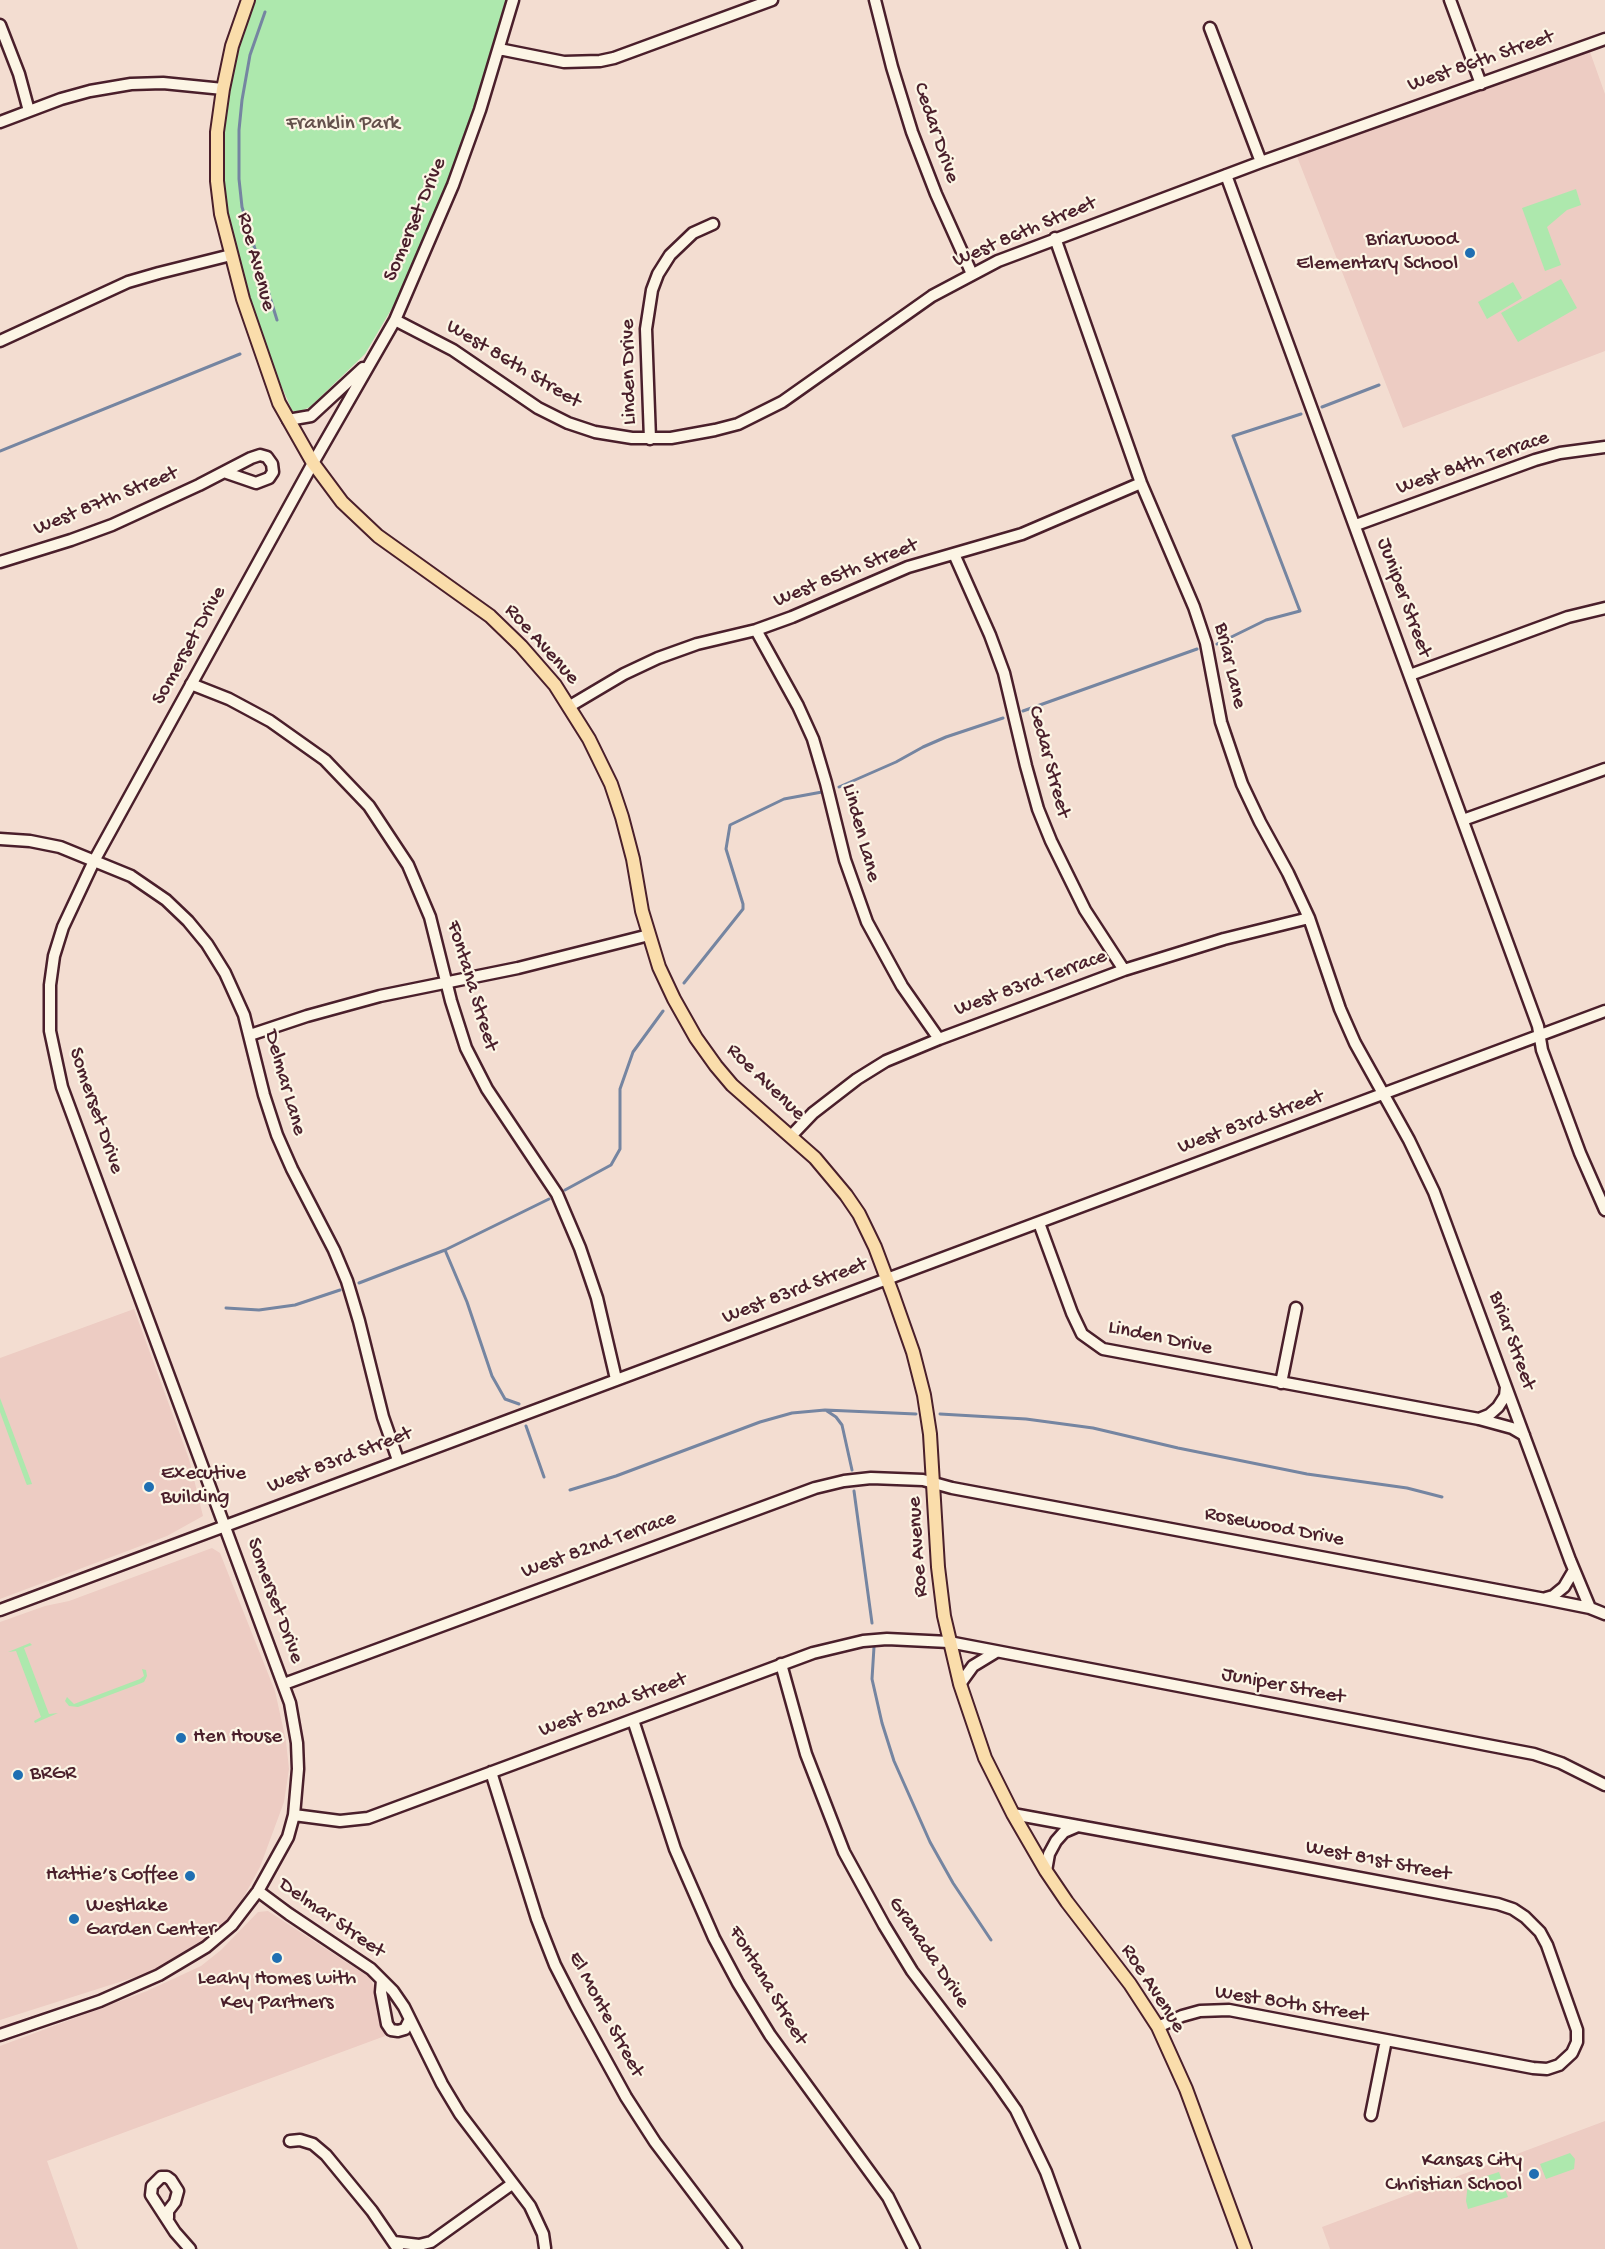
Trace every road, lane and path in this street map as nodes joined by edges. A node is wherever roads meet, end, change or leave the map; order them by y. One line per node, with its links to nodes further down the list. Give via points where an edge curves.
1 (248, 0): 11 (main road, Roe Avenue)
2 (513, 0): 9 (street, Somerset Drive)
3 (772, 0): 9 (street, via 600,61 564,62)
4 (875, 0): 19 (street, Cedar Drive, via 912,132)
5 (1450, 0): 10 (street)
6 (0, 25): 12 (street)
7 (1210, 28): 14 (street)
8 (1605, 39): 10 (street, West 86th Street)
9 (499, 49): 20 (street, Somerset Drive, via 453,185)
10 (1481, 84): 14 (street, West 86th Street)
11 (223, 88): 12 (street, via 131,84 90,91); 18 (main road, Roe Avenue, via 217,132 217,181)
12 (29, 111): 13 (street)
13 (0, 122)
14 (1261, 162): 15 (street, West 86th Street)
15 (1226, 175): 17 (street, West 86th Street); 29 (street, Juniper Street)
16 (713, 224): 24 (street, Linden Drive, via 693,233 670,255 652,290 646,329)
17 (1055, 238): 19 (street, West 86th Street); 28 (street, Briar Lane)
18 (231, 255): 21 (street, via 128,282); 23 (main road, Roe Avenue, via 267,371)
19 (972, 274): 24 (street, West 86th Street, via 904,314 798,392 760,414 693,435)
20 (395, 320): 22 (street, Somerset Drive); 24 (street, West 86th Street, via 453,350 538,408 568,423 610,436)
21 (0, 341)
22 (374, 357): 23 (street, via 311,416); 26 (street, Somerset Drive)
23 (288, 420): 26 (main road, Roe Avenue)
24 (650, 439)
25 (1605, 447): 29 (street, West 84th Terrace, via 1535,460)
26 (313, 463): 35 (street, Somerset Drive); 36 (main road, Roe Avenue, via 342,502 378,536 474,604 521,646)
27 (224, 472): 31 (street, West 87th Street, via 112,525)
28 (1141, 483): 30 (street, West 85th Street, via 1041,528); 41 (street, Briar Lane, via 1194,607 1206,643 1221,722 1242,784)
29 (1356, 525): 34 (street, Juniper Street)
30 (954, 554): 33 (street, West 85th Street, via 902,569 822,606); 43 (street, Cedar Street, via 1004,673 1038,809 1051,841 1085,910)
31 (0, 562)
32 (1605, 608): 34 (street, via 1568,617)
33 (756, 630): 36 (street, West 85th Street, via 658,658); 48 (street, Linden Lane, via 813,739 845,860 867,922 902,986)
34 (1410, 675): 38 (street, Juniper Street)
35 (191, 684): 40 (street, Somerset Drive); 44 (street, Fontana Street, via 229,699 294,736 325,760 369,806 403,856 421,893)
36 (570, 706): 42 (main road, Roe Avenue, via 600,759 622,816)
37 (1605, 769): 38 (street)
38 (1463, 820): 47 (street, Juniper Street)
39 (0, 839): 40 (street, Delmar Lane, via 60,847)
40 (94, 861): 46 (street, Delmar Lane, via 131,876 188,921 225,973); 62 (street, Somerset Drive, via 73,902 54,956 48,1008 54,1058)
41 (1309, 918): 43 (street, West 83rd Terrace); 49 (street, Briar Lane, via 1340,1010)
42 (649, 935): 44 (street); 50 (main road, Roe Avenue, via 674,999 705,1050 732,1084)
43 (1124, 970): 48 (street, West 83rd Terrace)
44 (447, 982): 46 (street, via 339,1006); 55 (street, Fontana Street, via 460,1033 475,1066 543,1172 568,1221 597,1298)
45 (1605, 1011): 47 (street, West 83rd Street)
46 (250, 1035): 60 (street, Delmar Lane, via 277,1136 349,1287)
47 (1540, 1036): 49 (street, West 83rd Street); 51 (street, Juniper Street, via 1580,1153)
48 (939, 1039): 50 (street, West 83rd Terrace, via 857,1078)
49 (1383, 1094): 52 (street, West 83rd Street); 57 (street, Briar Street, via 1434,1192)
50 (791, 1136): 53 (main road, Roe Avenue, via 846,1195 863,1222)
51 (1605, 1210)
52 (1039, 1223): 53 (street, West 83rd Street); 56 (street, Linden Drive, via 1072,1313 1082,1334 1091,1342 1103,1349)
53 (886, 1278): 55 (street, West 83rd Street); 61 (main road, Roe Avenue, via 924,1395)
54 (1296, 1308): 56 (street)
55 (616, 1379): 60 (street, West 83rd Street)
56 (1281, 1383): 58 (street, Linden Drive)
57 (1506, 1385): 58 (street, via 1498,1407); 59 (street, Briar Street)
58 (1479, 1419): 59 (street, Linden Drive)
59 (1524, 1435): 63 (street, Briar Street)
60 (398, 1460): 62 (street, West 83rd Street)
61 (934, 1483): 64 (street, Rosewood Drive); 68 (main road, Roe Avenue, via 938,1567); 71 (street, West 82nd Terrace, via 871,1478 815,1488)
62 (225, 1526): 66 (street, West 83rd Street); 71 (street, Somerset Drive)
63 (1574, 1570): 64 (street, via 1564,1587); 65 (street, Briar Street)
64 (1545, 1599): 65 (street, Rosewood Drive)
65 (1590, 1608): 67 (street, Rosewood Drive)
66 (0, 1610)
67 (1605, 1614)
68 (949, 1642): 69 (street, Juniper Street); 70 (street, West 82nd Street, via 863,1641); 72 (main road, Roe Avenue)
69 (996, 1652): 72 (street, via 973,1666); 75 (street, Juniper Street, via 1534,1754 1562,1762)
70 (781, 1664): 73 (street, West 82nd Street); 97 (street, Granada Drive, via 806,1754 849,1862 912,1971 1016,2110 1046,2172)
71 (284, 1684): 77 (street, Somerset Drive, via 297,1743)
72 (960, 1684): 76 (main road, Roe Avenue, via 986,1758)
73 (633, 1719): 74 (street, West 82nd Street); 96 (street, Fontana Street, via 675,1848 733,1974 770,2035 888,2197)
74 (490, 1772): 77 (street, West 82nd Street, via 359,1820); 95 (street, El Monte Street, via 537,1919 576,2006 655,2142)
75 (1605, 1785)
76 (1013, 1814): 78 (street, West 81st Street); 79 (main road, Roe Avenue)
77 (294, 1815): 80 (street, Somerset Drive, via 288,1837)
78 (1081, 1826): 79 (street, via 1060,1836 1048,1854); 86 (street, West 81st Street, via 1498,1904 1513,1910 1532,1923 1547,1945 1577,2030)
79 (1046, 1870): 83 (main road, Roe Avenue)
80 (258, 1891): 81 (street, Delmar Street); 84 (street, Somerset Drive, via 225,1932 188,1960 100,2001)
81 (382, 1980): 82 (street, Delmar Street, via 393,1990); 82 (street, Delmar Street, via 381,1992 391,2030 405,2029)
82 (410, 2019): 89 (street, Delmar Street, via 460,2114)
83 (1158, 2028): 85 (street, West 80th Street, via 1191,2013 1219,2010); 98 (main road, Roe Avenue, via 1186,2089)
84 (0, 2035)
85 (1386, 2040): 86 (street, West 80th Street, via 1547,2069 1559,2065); 87 (street, West 80th Street)
86 (1575, 2045)
87 (1371, 2115)
88 (290, 2141): 91 (street, via 313,2144 326,2155)
89 (512, 2184): 92 (street); 93 (street, Delmar Street, via 530,2206)
90 (168, 2218): 94 (street)
91 (396, 2246): 92 (street)
92 (429, 2246)
93 (545, 2248)
94 (190, 2249)
95 (736, 2249)
96 (914, 2249)
97 (1074, 2249)
98 (1245, 2249)

